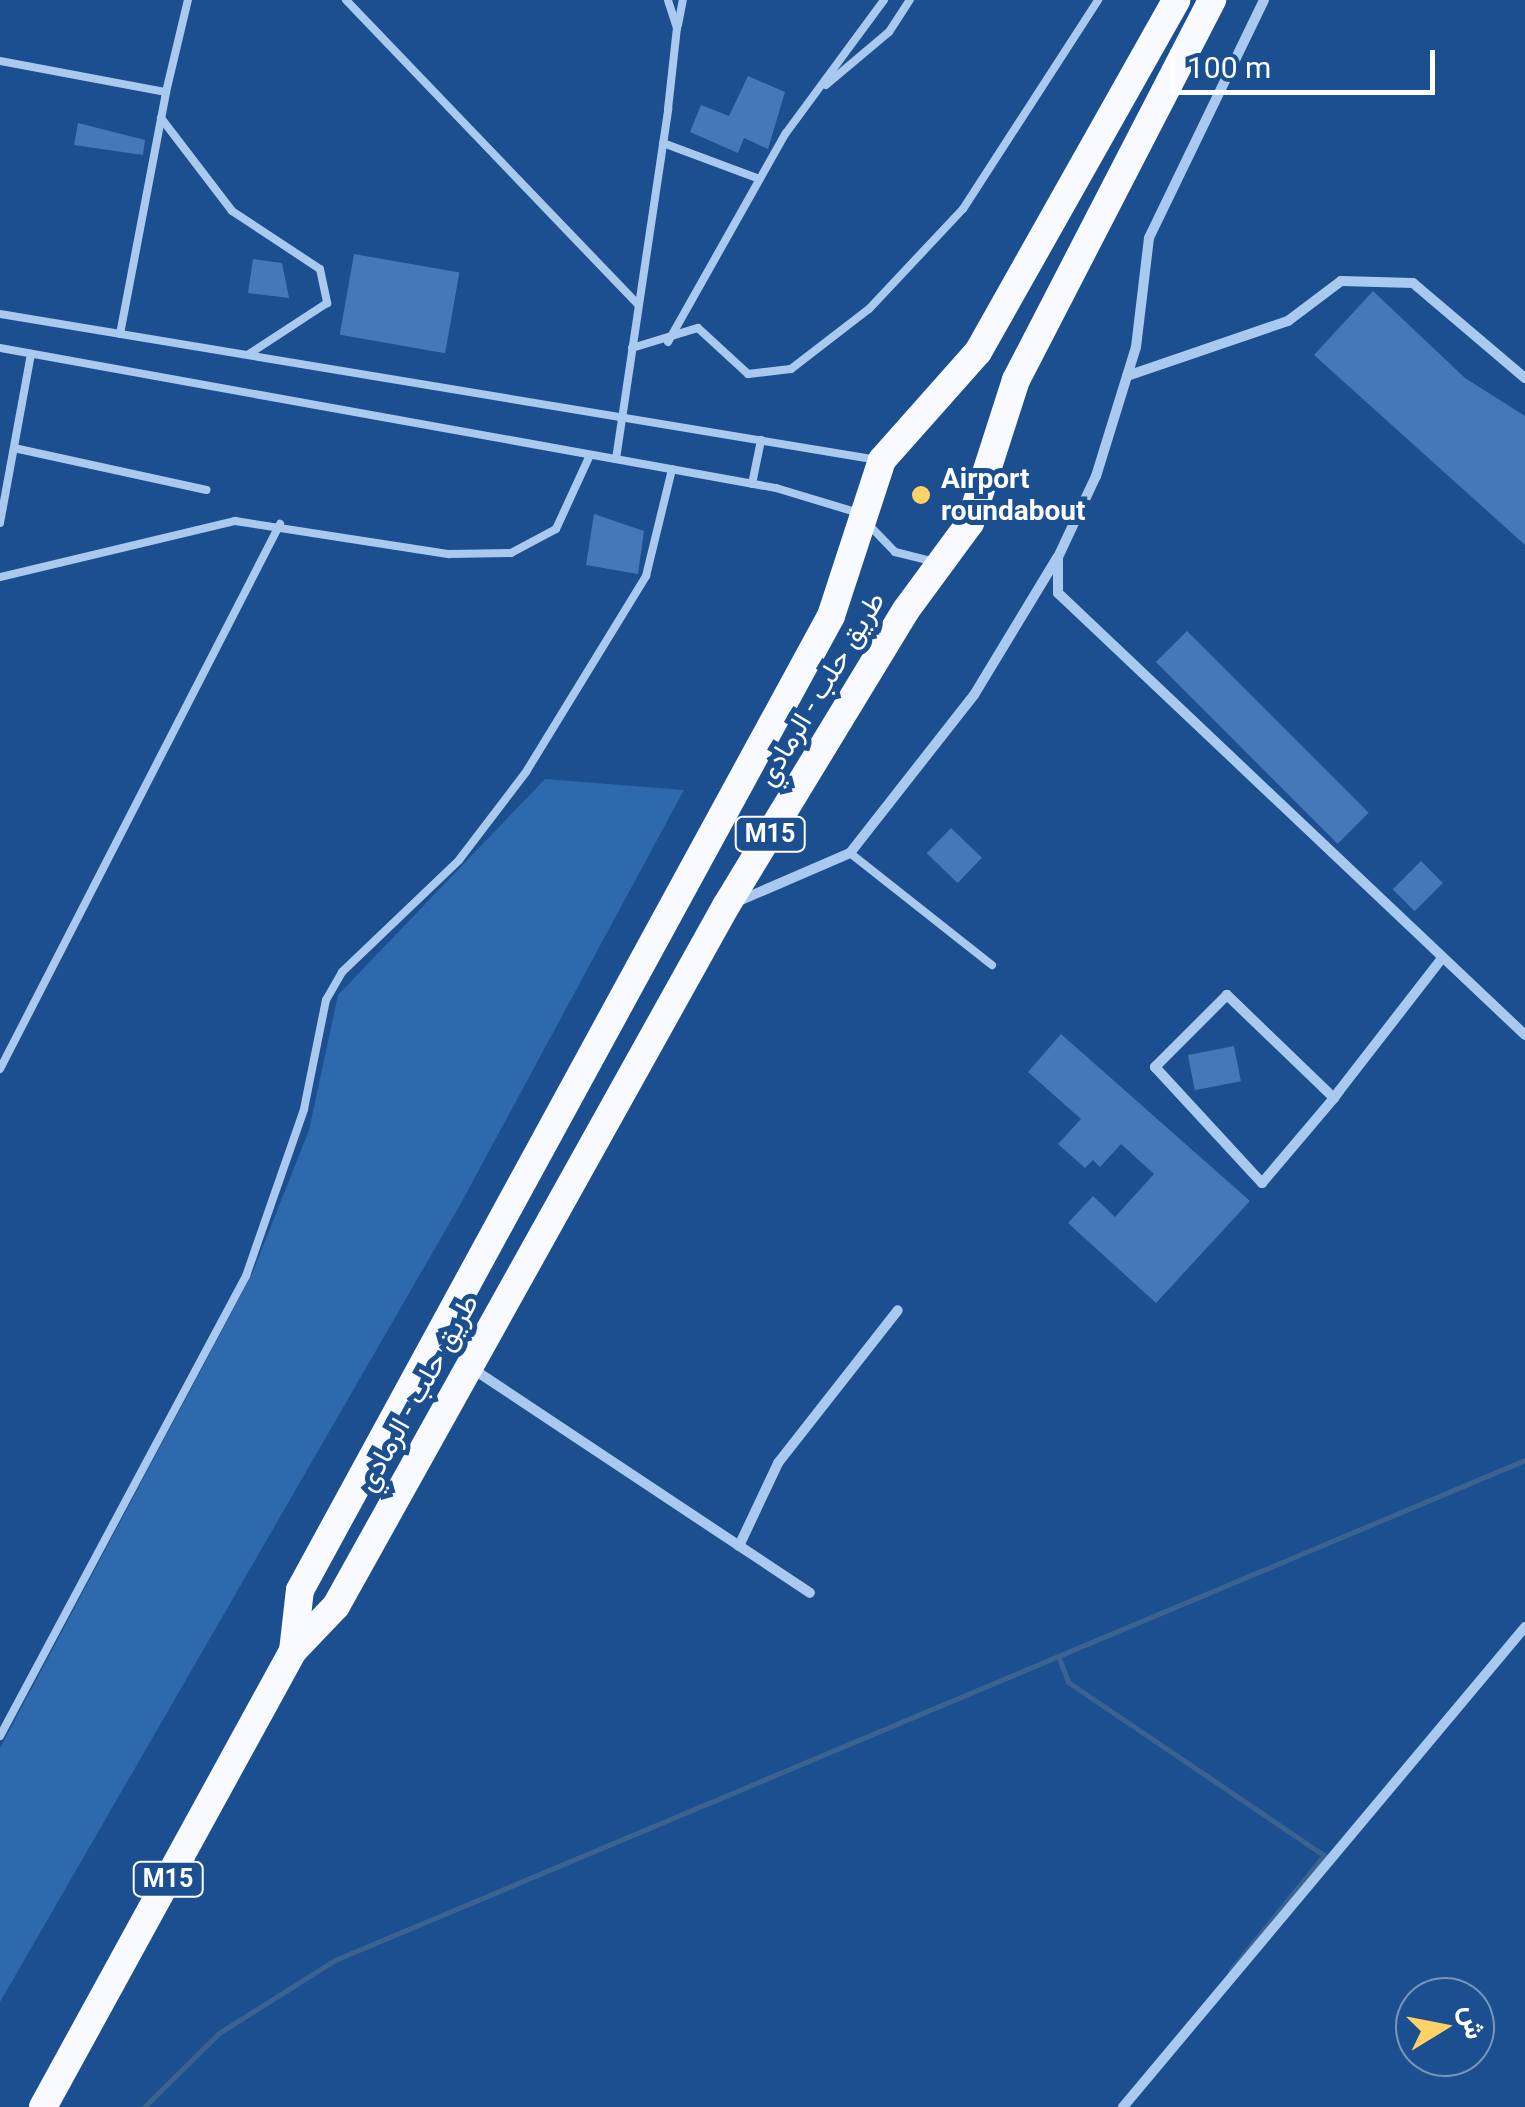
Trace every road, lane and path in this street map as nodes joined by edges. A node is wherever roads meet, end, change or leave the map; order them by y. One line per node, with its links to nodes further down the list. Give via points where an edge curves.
1 (188, 0): 13 (lane)
2 (346, 0): 18 (lane)
3 (668, 0): 11 (lane)
4 (683, 0): 11 (lane)
5 (884, 0): 14 (lane)
6 (910, 0): 14 (lane, via 889,32)
7 (1098, 0): 21 (lane, via 963,209 869,309 791,369 748,374 698,328)
8 (1176, 0): 33 (highway, طريق حلب - الرمادي / M15, via 978,352)
9 (1212, 0): 41 (highway, طريق حلب - الرمادي / M15, via 1016,380 982,500)
10 (1264, 0): 26 (street, via 1150,238)
11 (677, 28): 16 (lane)
12 (0, 61): 13 (lane)
13 (166, 92): 15 (lane)
14 (814, 94): 17 (lane)
15 (162, 118): 20 (lane); 25 (lane, via 232,211 320,268 327,303)
16 (663, 143): 17 (lane); 18 (lane)
17 (760, 179): 21 (lane)
18 (638, 306): 23 (lane)
19 (0, 314): 20 (lane)
20 (120, 334): 25 (lane)
21 (668, 342): 23 (lane)
22 (0, 348): 24 (lane)
23 (632, 348): 28 (lane)
24 (32, 354): 30 (lane); 31 (lane)
25 (246, 355): 28 (lane)
26 (1127, 376): 27 (street, via 1288,321 1341,281 1414,283); 40 (street, via 1096,476)
27 (1525, 378)
28 (622, 417): 29 (lane); 32 (lane)
29 (761, 440): 33 (lane); 35 (lane)
30 (14, 448): 36 (lane); 38 (lane)
31 (590, 454): 32 (lane); 39 (lane, via 556,529 511,553 449,554)
32 (616, 459): 34 (lane)
33 (882, 460): 37 (highway, طريق حلب - الرمادي / M15)
34 (672, 469): 35 (lane); 56 (lane, via 646,576 526,772 459,860 342,972 326,1000 304,1109 246,1276)
35 (752, 484): 37 (lane)
36 (206, 490)
37 (861, 514): 41 (lane, via 895,552); 55 (highway, طريق حلب - الرمادي / M15, via 831,616 300,1590)
38 (0, 523)
39 (280, 524): 42 (lane, via 177,528); 48 (lane)
40 (1058, 557): 43 (street, via 974,695); 45 (street, via 1058,593)
41 (941, 563): 44 (highway, طريق حلب - الرمادي / M15)
42 (0, 577)
43 (850, 853): 44 (street); 46 (lane)
44 (726, 906): 51 (highway, طريق حلب - الرمادي / M15)
45 (1442, 958): 47 (street); 49 (street)
46 (992, 965)
47 (1525, 1036)
48 (0, 1069)
49 (1334, 1098): 49 (street, via 1228,995 1155,1068 1262,1183)
50 (898, 1310): 52 (street, via 778,1463)
51 (470, 1367): 52 (street); 55 (highway, طريق حلب - الرمادي / M15, via 336,1606)
52 (740, 1546): 53 (street)
53 (810, 1593)
54 (1525, 1627): 58 (street)
55 (293, 1651): 57 (highway, طريق حلب - الرمادي / M15)
56 (0, 1736)
57 (42, 2107)
58 (1123, 2107)

